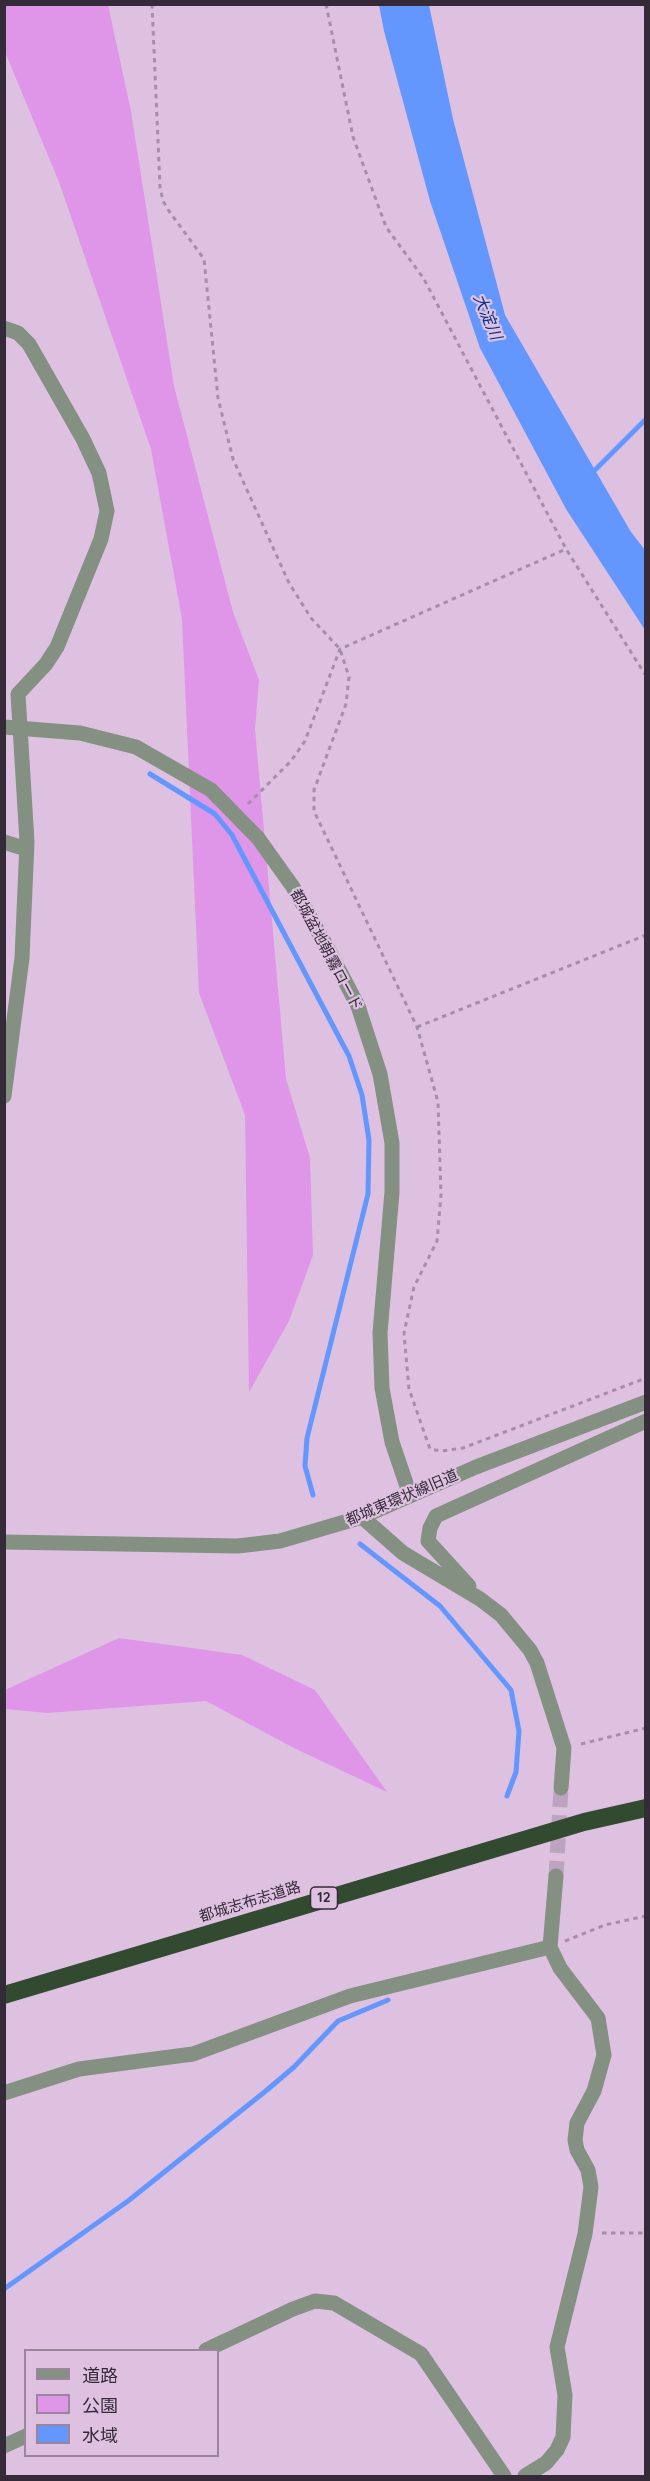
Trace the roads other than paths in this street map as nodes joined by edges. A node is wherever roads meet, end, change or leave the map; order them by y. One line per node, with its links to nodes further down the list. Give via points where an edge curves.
1 (4, 328): 2 (street, via 18,333 29,344 83,439 99,473 107,511 101,539 57,647 18,693)
2 (12, 728): 4 (street); 9 (street, 都城盆地朝霧ロード, via 80,733 136,747 211,790 258,838 293,886 358,1006 380,1074 392,1143 392,1192 380,1333 382,1388 392,1442)
3 (4, 842): 4 (street)
4 (26, 849): 5 (street, via 22,958)
5 (9, 1029): 6 (street)
6 (4, 1096)
7 (645, 1402): 9 (street, 都城東環状線旧道)
8 (645, 1421): 12 (street, via 436,1516 428,1541)
9 (410, 1495): 10 (street, 都城東環状線旧道)
10 (362, 1517): 11 (street, 都城東環状線旧道, via 280,1541 238,1546); 12 (street, via 403,1553)
11 (4, 1542)
12 (480, 1599): 13 (street, via 501,1615 537,1663 564,1748)
13 (561, 1788)
14 (645, 1808): 17 (highway, 都城志布志道路 / 12, via 584,1822)
15 (556, 1876): 16 (street)
16 (550, 1947): 18 (street, via 350,1996 193,2054 79,2068); 23 (street, via 560,1968 598,2018 604,2055 594,2091 577,2123 575,2140 591,2187 585,2234 557,2347 564,2395 563,2437 546,2463)
17 (4, 1995)
18 (4, 2093)
19 (208, 2349): 22 (street, via 293,2309 315,2301 334,2303 421,2354)
20 (24, 2437): 21 (street)
21 (4, 2446)
22 (504, 2476)
23 (525, 2476)

